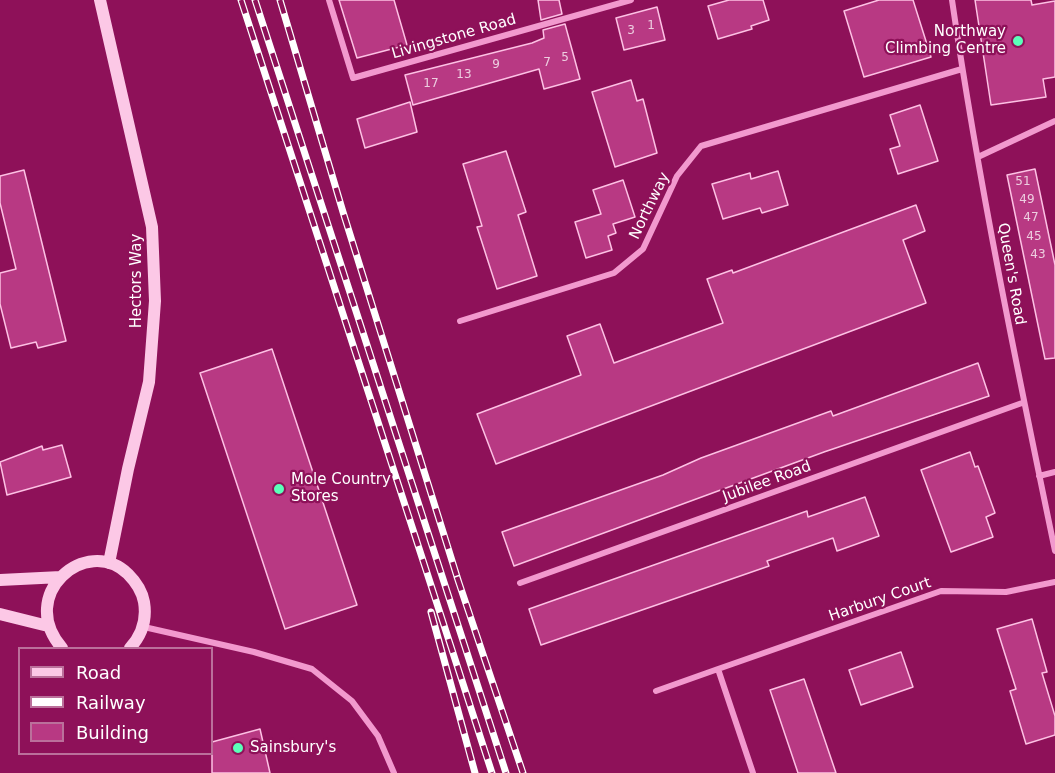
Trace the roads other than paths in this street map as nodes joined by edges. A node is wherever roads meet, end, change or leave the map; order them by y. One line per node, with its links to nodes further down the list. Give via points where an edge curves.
1 (100, 0): 14 (main road, Hectors Way, via 153,227 155,301 149,382)
2 (329, 0): 5 (street, Livingstone Road, via 353,78)
3 (631, 0): 5 (street, Livingstone Road)
4 (952, 0): 6 (street, Queen's Road)
5 (610, 3)
6 (963, 69): 8 (street, Queen's Road); 9 (street, Northway, via 701,146 677,176 643,249 614,273)
7 (1055, 121): 8 (street)
8 (978, 157): 10 (street, Queen's Road)
9 (460, 321)
10 (1022, 403): 12 (street, Queen's Road); 18 (street, Jubilee Road)
11 (1055, 472): 12 (street)
12 (1039, 476): 13 (street, Queen's Road)
13 (1055, 551)
14 (109, 563): 15 (main road, via 84,564); 21 (main road, via 136,582 146,611)
15 (61, 577): 16 (main road); 20 (main road, via 46,605)
16 (0, 580)
17 (1055, 582): 24 (street, Harbury Court, via 1006,592 941,591)
18 (520, 583)
19 (0, 614): 20 (main road)
20 (48, 626): 22 (main road)
21 (144, 627): 23 (main road); 26 (street, via 312,669 352,701 378,736)
22 (61, 647)
23 (131, 647)
24 (718, 669): 25 (street, Harbury Court); 27 (street)
25 (656, 691)
26 (394, 773)
27 (753, 773)

